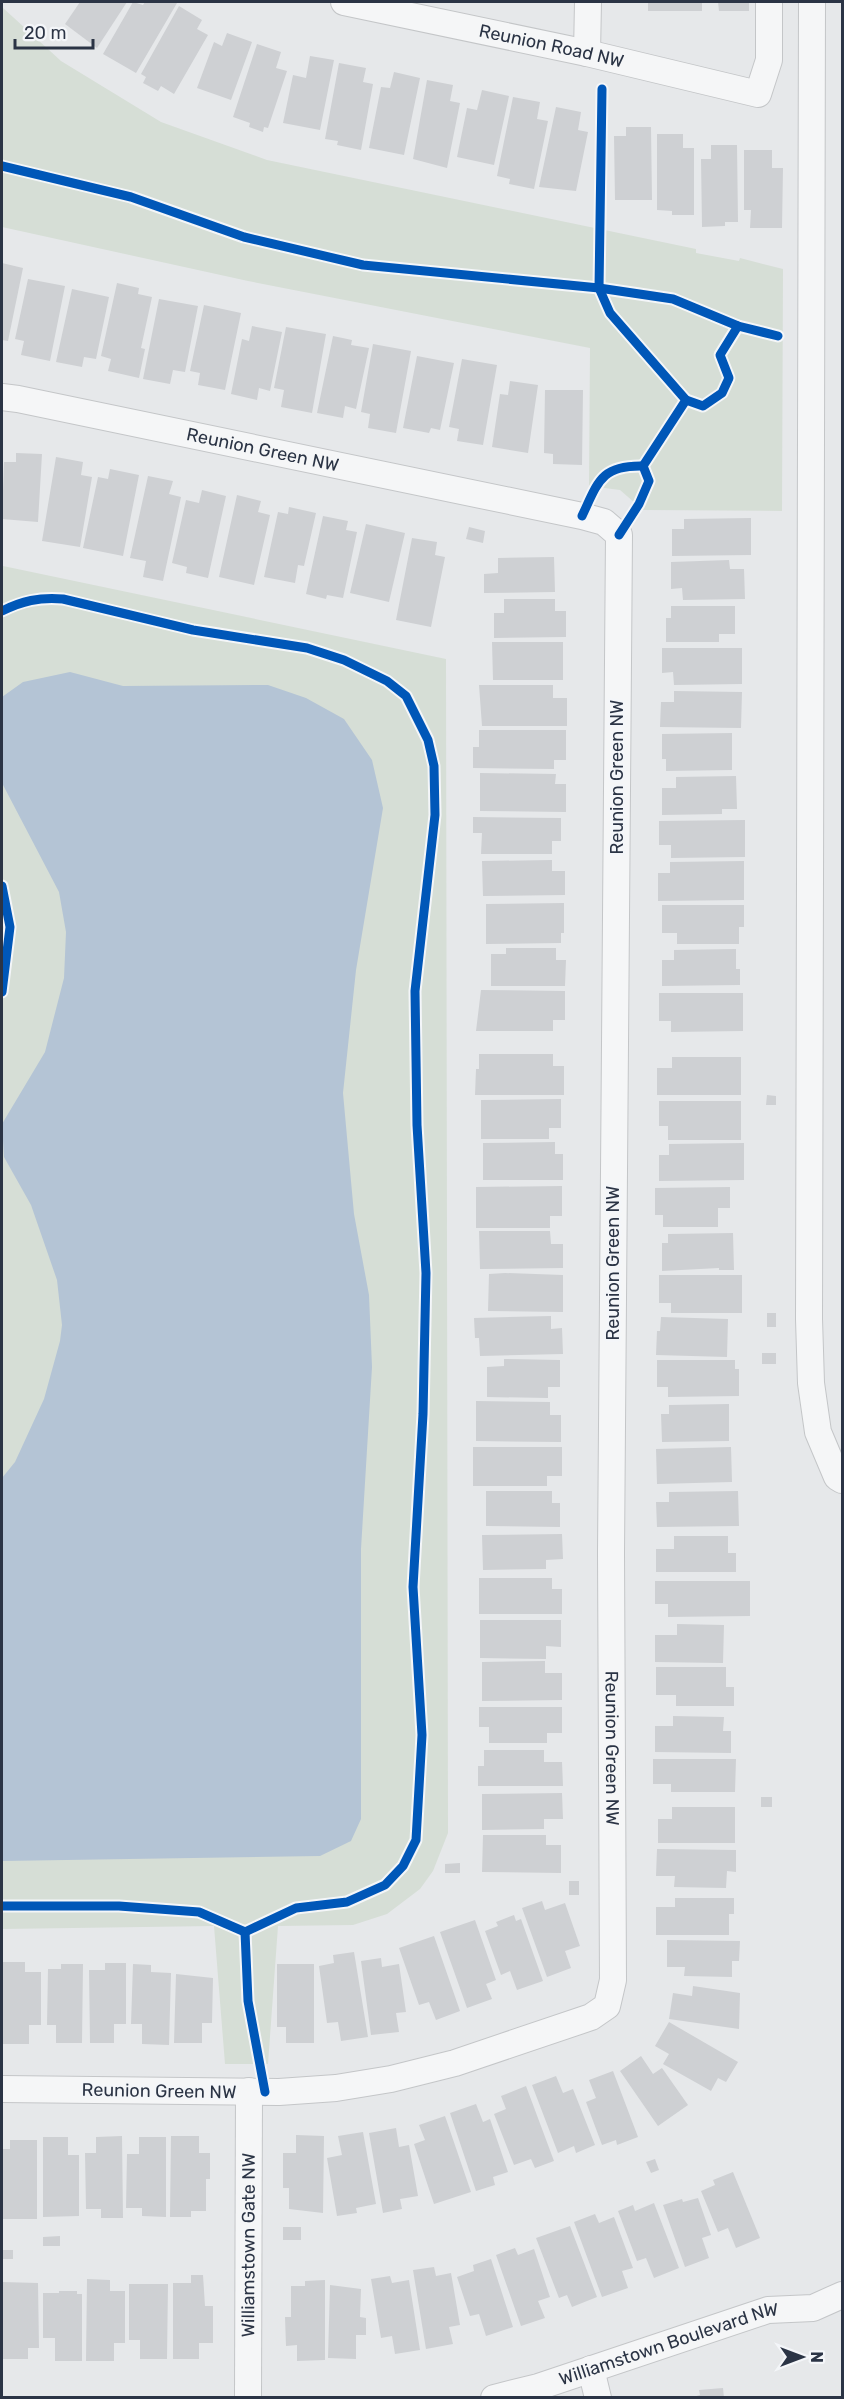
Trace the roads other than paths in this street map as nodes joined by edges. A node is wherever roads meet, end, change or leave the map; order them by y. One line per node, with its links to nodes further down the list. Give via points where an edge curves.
1 (344, 2): 5 (street, Reunion Road NW)
2 (588, 2): 6 (street)
3 (769, 2): 6 (street, Reunion Road NW, via 769,60 758,94)
4 (812, 2): 8 (street, via 809,1319 811,1383 818,1432 837,1477)
5 (418, 10): 6 (street, Reunion Road NW)
6 (587, 53)
7 (2, 398): 10 (street, Reunion Green NW, via 582,516 604,522 620,535 611,1541 613,1980 607,2006 591,2018 465,2060 391,2079 336,2088)
8 (843, 1480)
9 (2, 2089): 10 (street, Reunion Green NW)
10 (249, 2091): 13 (street, Williamstown Gate NW)
11 (843, 2295): 12 (street, Williamstown Boulevard NW, via 813,2308 768,2310)
12 (591, 2369): 14 (street, Williamstown Boulevard NW); 15 (street)
13 (248, 2397)
14 (494, 2397)
15 (598, 2397)

